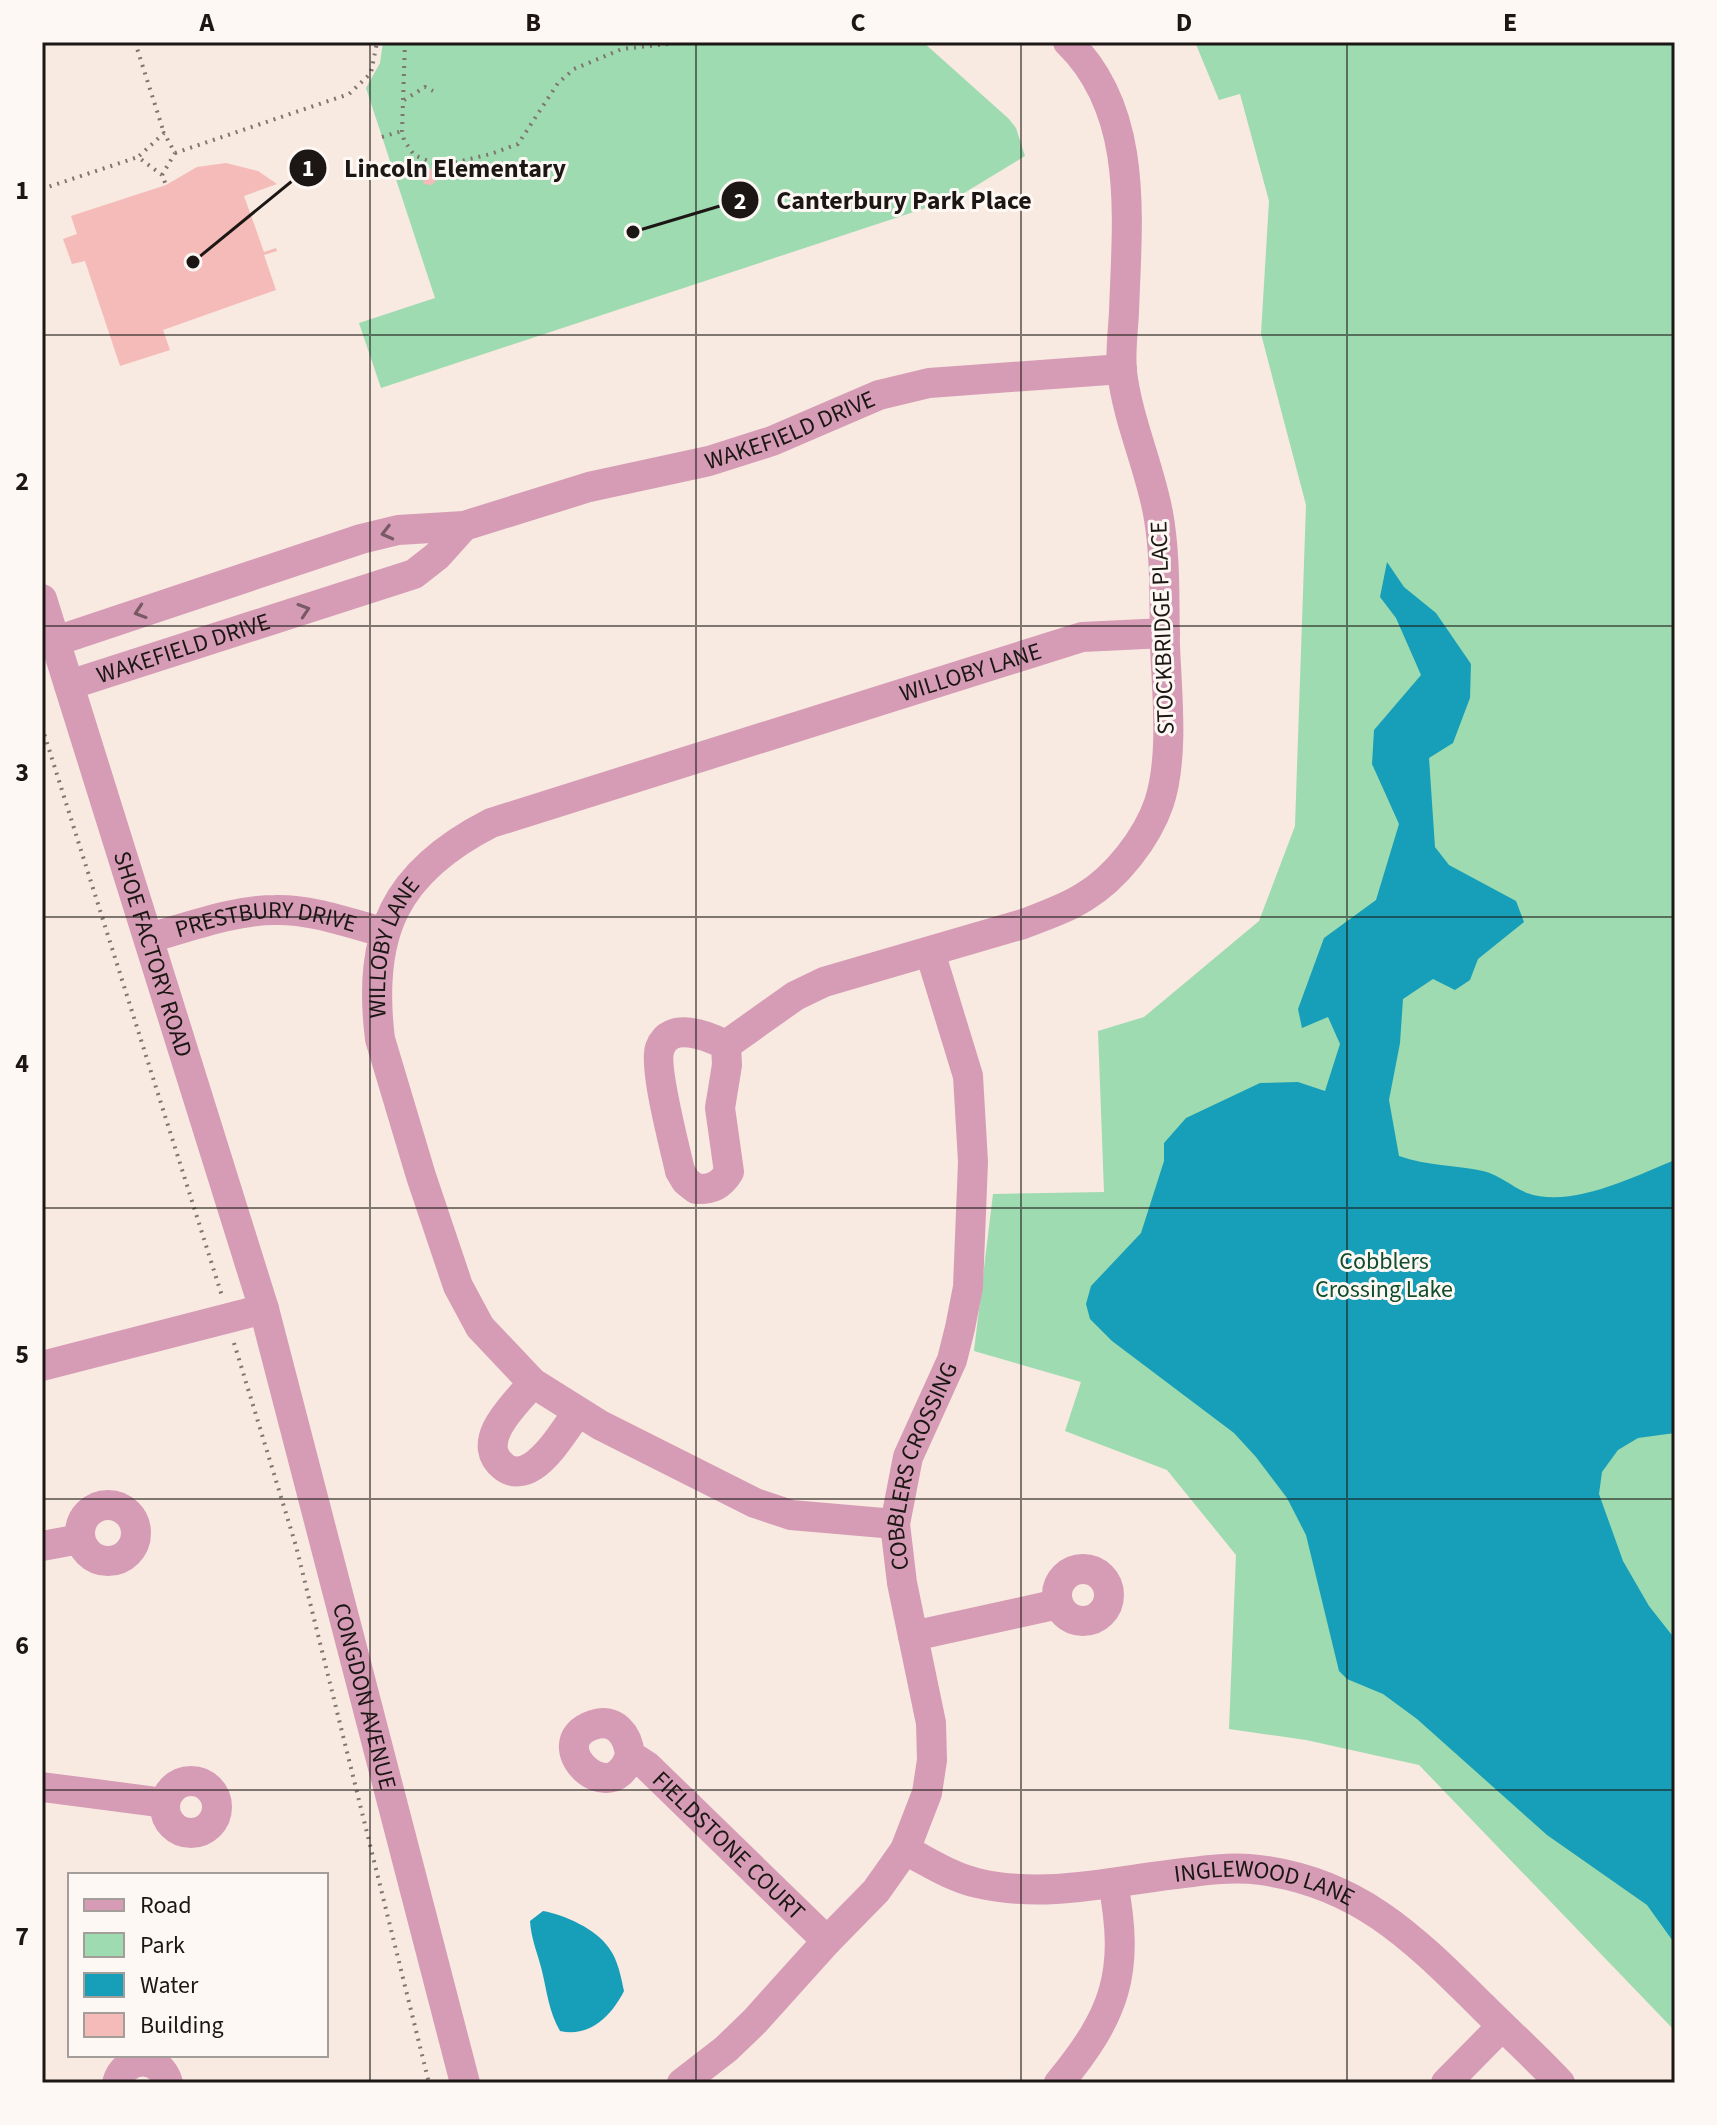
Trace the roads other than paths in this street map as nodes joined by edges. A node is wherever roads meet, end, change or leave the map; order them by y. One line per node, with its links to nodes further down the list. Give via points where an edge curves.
1 (1068, 42): 2 (street, STOCKBRIDGE PLACE, via 1100,85 1123,154 1128,201)
2 (1122, 369): 3 (street, WAKEFIELD DRIVE, via 904,388 742,452 589,487); 5 (street, STOCKBRIDGE PLACE, via 1158,512)
3 (464, 526): 6 (street, WAKEFIELD DRIVE, one-way to 6, via 398,530 361,539); 7 (street, WAKEFIELD DRIVE, one-way to 3, via 414,574)
4 (42, 599): 6 (street, SHOE FACTORY ROAD)
5 (1165, 633): 8 (street, WILLOBY LANE, via 1082,637 491,823 462,838 419,874); 10 (street, STOCKBRIDGE PLACE, via 1168,735 1163,783 1159,804 1131,852 1086,896 1055,912)
6 (56, 641): 7 (street, SHOE FACTORY ROAD)
7 (69, 685): 9 (street, SHOE FACTORY ROAD)
8 (383, 932): 9 (street, PRESTBURY DRIVE, via 279,909); 14 (street, WILLOBY LANE, via 376,973 380,1039 440,1235 480,1327)
9 (149, 938): 12 (street, SHOE FACTORY ROAD)
10 (930, 952): 11 (street, STOCKBRIDGE PLACE, via 824,982); 16 (street, COBBLERS CROSSING, via 968,1076 972,1226 968,1287 952,1360 908,1457)
11 (726, 1045): 11 (street, via 720,1108 729,1172 715,1187 696,1189 680,1171 658,1054 666,1039 682,1032)
12 (264, 1309): 13 (street); 30 (street, CONGDON AVENUE)
13 (42, 1366)
14 (533, 1383): 15 (street, WILLOBY LANE); 15 (street, via 494,1435 492,1446 503,1467 518,1472 533,1466)
15 (578, 1412): 16 (street, WILLOBY LANE, via 755,1503 791,1515)
16 (895, 1524): 20 (street, COBBLERS CROSSING)
17 (80, 1539): 18 (street)
18 (42, 1546)
19 (1058, 1604): 20 (street)
20 (913, 1636): 24 (street, COBBLERS CROSSING, via 931,1723 932,1760 927,1793)
21 (630, 1755): 26 (street, FIELDSTONE COURT)
22 (42, 1787): 23 (street)
23 (165, 1803)
24 (905, 1850): 25 (street, INGLEWOOD LANE, via 952,1875 999,1888 1029,1891); 26 (street, COBBLERS CROSSING, via 876,1891)
25 (1113, 1883): 27 (street, INGLEWOOD LANE, via 1220,1869 1258,1869 1304,1879 1352,1898 1398,1927); 32 (street, via 1119,1920 1114,1994 1101,2027)
26 (827, 1941): 31 (street, COBBLERS CROSSING, via 755,2021)
27 (1502, 2026): 33 (street); 34 (street, INGLEWOOD LANE)
28 (117, 2083): 29 (street, via 125,2067 138,2061 160,2068)
29 (168, 2083)
30 (465, 2083)
31 (682, 2083)
32 (1059, 2083)
33 (1446, 2083)
34 (1560, 2083)

